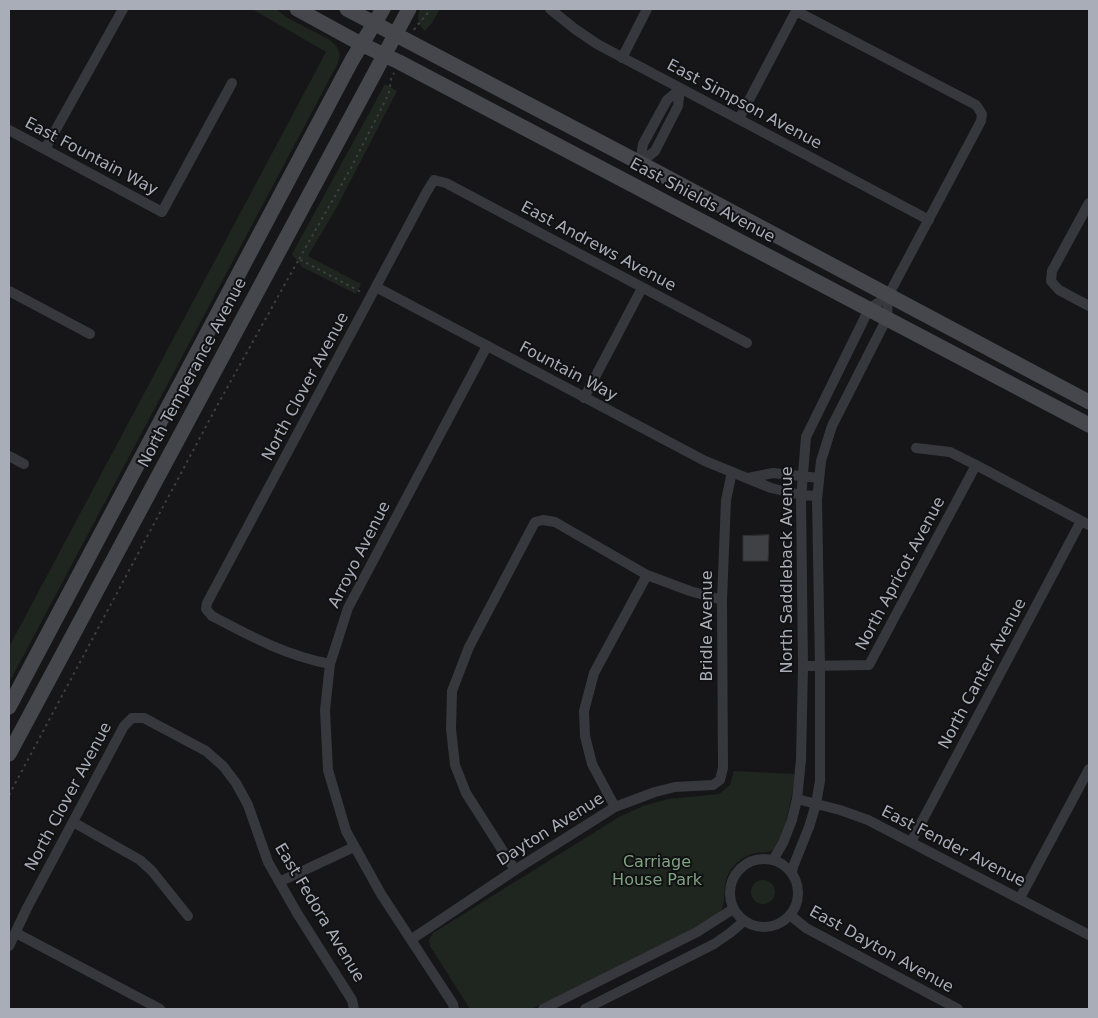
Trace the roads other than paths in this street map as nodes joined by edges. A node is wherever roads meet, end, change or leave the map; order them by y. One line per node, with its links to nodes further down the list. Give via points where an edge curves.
1 (123, 9): 18 (street)
2 (297, 9): 11 (main road, East Shields Avenue)
3 (347, 9): 9 (main road, East Shields Avenue)
4 (383, 9): 9 (main road, North Temperance Avenue)
5 (409, 9): 10 (main road, North Temperance Avenue)
6 (550, 9): 13 (street, East Simpson Avenue, via 574,29)
7 (647, 9): 13 (street)
8 (796, 10): 16 (street); 22 (street, via 976,105 982,114)
9 (374, 24): 10 (main road, East Shields Avenue); 11 (main road, North Temperance Avenue)
10 (395, 34): 12 (main road, North Temperance Avenue); 19 (main road, East Shields Avenue)
11 (361, 44): 12 (main road, East Shields Avenue); 52 (main road, North Temperance Avenue)
12 (384, 55): 28 (main road, East Shields Avenue); 54 (main road, North Temperance Avenue)
13 (622, 58): 15 (street, East Simpson Avenue)
14 (232, 83): 18 (street, East Fountain Way, via 162,212)
15 (680, 89): 16 (street, East Simpson Avenue); 19 (street, via 678,106 654,151)
16 (739, 119): 22 (street, East Simpson Avenue)
17 (9, 130): 18 (street, East Fountain Way)
18 (45, 149)
19 (640, 163): 26 (main road, East Shields Avenue)
20 (434, 180): 23 (street, North Clover Avenue); 24 (street, East Andrews Avenue, via 446,183)
21 (1089, 203): 27 (street, via 1052,271 1051,281 1059,290)
22 (929, 220): 26 (street)
23 (376, 288): 32 (street, Fountain Way); 49 (street, North Clover Avenue, via 206,609 212,616 286,653)
24 (642, 288): 31 (street, East Andrews Avenue); 33 (street)
25 (9, 291): 30 (street)
26 (888, 296): 28 (street, North Saddleback Avenue); 29 (street, North Saddleback Avenue); 34 (main road, East Shields Avenue)
27 (1089, 306)
28 (869, 309): 29 (main road, East Shields Avenue); 41 (street, North Saddleback Avenue, via 806,437)
29 (887, 318): 35 (main road, East Shields Avenue); 43 (street, North Saddleback Avenue, via 832,426)
30 (90, 334)
31 (747, 343)
32 (487, 346): 33 (street, Fountain Way); 49 (street, Arroyo Avenue, via 348,608)
33 (584, 398): 40 (street, Fountain Way)
34 (1089, 402)
35 (1089, 425)
36 (916, 448): 39 (street, via 950,452)
37 (9, 456): 38 (street)
38 (24, 464)
39 (976, 465): 46 (street); 51 (street, North Apricot Avenue, via 869,665)
40 (732, 472): 42 (street, Fountain Way); 48 (street, Bridle Avenue, via 726,500)
41 (802, 476): 42 (street, via 773,474); 43 (street); 44 (street, North Saddleback Avenue)
42 (747, 478): 44 (street, Fountain Way)
43 (819, 478): 45 (street, North Saddleback Avenue)
44 (801, 495): 45 (street, Fountain Way); 50 (street, North Saddleback Avenue)
45 (818, 496): 51 (street, North Saddleback Avenue)
46 (1085, 523): 61 (street, North Canter Avenue)
47 (647, 575): 48 (street); 59 (street, via 594,673 584,711 585,736 592,764); 64 (street, via 555,522 535,522 469,647 452,690 451,729 455,765 466,793)
48 (722, 600): 56 (street, Bridle Avenue, via 723,768)
49 (330, 664): 62 (street, Arroyo Avenue, via 325,710 328,770)
50 (803, 666): 51 (street, North Apricot Avenue); 57 (street, North Saddleback Avenue)
51 (820, 666): 58 (street, North Saddleback Avenue, via 820,781)
52 (9, 707)
53 (132, 718): 60 (street, North Clover Avenue, via 124,726); 66 (street, East Fedora Avenue, via 144,718 206,751 223,766 248,805 264,853)
54 (9, 754)
55 (1089, 769): 67 (street)
56 (720, 780): 59 (street, Dayton Avenue, via 713,785 675,787 655,792)
57 (797, 799): 58 (street, East Fender Avenue); 63 (street, North Saddleback Avenue, via 787,833)
58 (816, 804): 61 (street, East Fender Avenue, via 868,820); 65 (street, North Saddleback Avenue)
59 (615, 807): 64 (street, Dayton Avenue)
60 (73, 822): 70 (street, via 140,860); 72 (street, North Clover Avenue, via 26,908)
61 (911, 842): 67 (street, East Fender Avenue)
62 (354, 848): 66 (street); 74 (street, Arroyo Avenue)
63 (773, 860): 65 (street); 68 (street, via 752,860 734,875 730,886)
64 (515, 870): 74 (street, Dayton Avenue)
65 (792, 873): 69 (street, via 798,891)
66 (279, 882): 78 (street, East Fedora Avenue, via 352,1000)
67 (1020, 898): 73 (street, East Fender Avenue)
68 (733, 909): 71 (street); 80 (street, via 697,932)
69 (790, 915): 71 (street, via 778,924 766,927); 82 (street, East Dayton Avenue, via 806,928)
70 (188, 916)
71 (744, 921): 81 (street, via 699,952)
72 (16, 933): 75 (street, North Clover Avenue); 77 (street)
73 (1089, 935)
74 (412, 939): 76 (street, Arroyo Avenue)
75 (9, 946)
76 (453, 1006): 79 (street, Arroyo Avenue)
77 (160, 1009)
78 (354, 1009)
79 (463, 1009)
80 (543, 1009)
81 (585, 1009)
82 (958, 1009)

